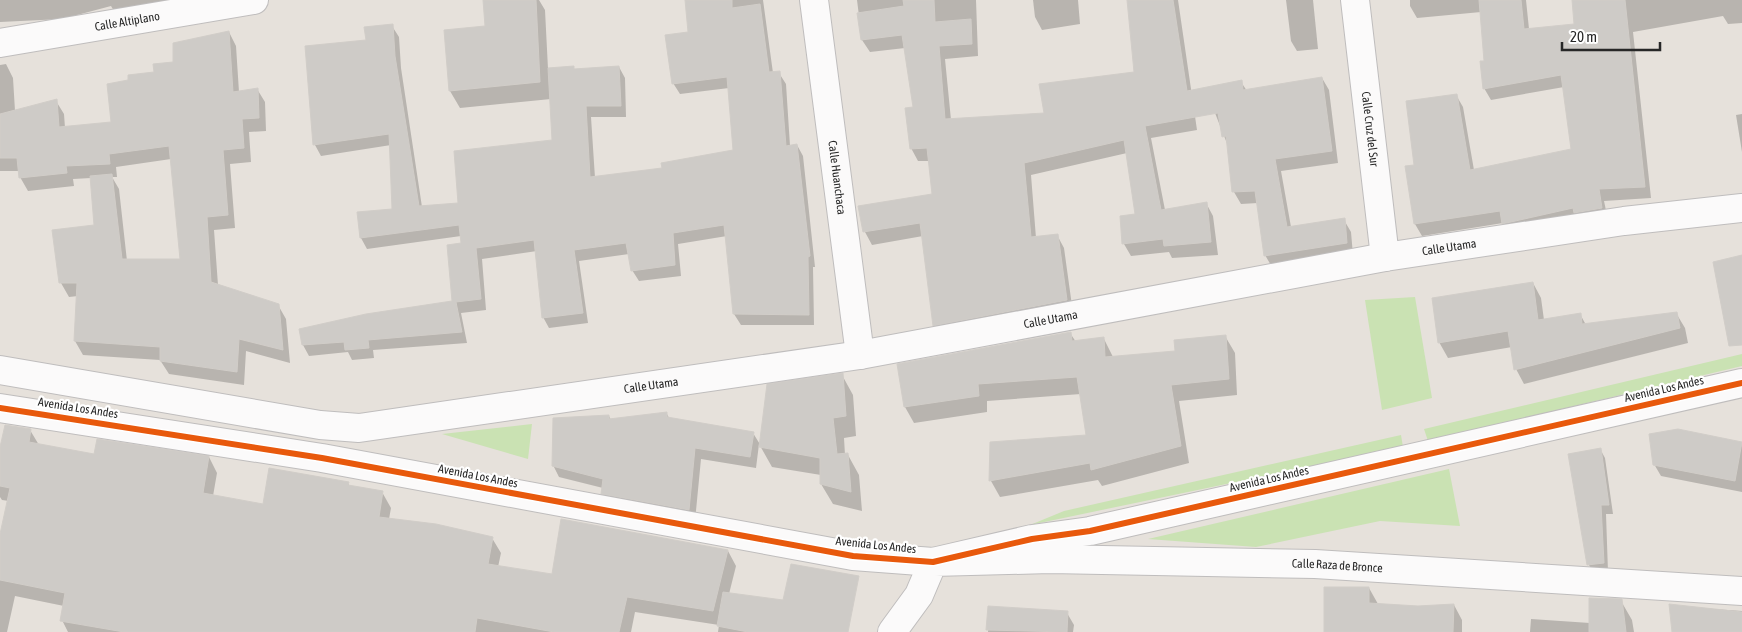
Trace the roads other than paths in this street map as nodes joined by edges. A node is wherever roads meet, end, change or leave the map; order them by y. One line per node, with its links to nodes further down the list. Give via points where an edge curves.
1 (254, 0): 4 (street, Calle Altiplano)
2 (814, 0): 7 (street, Calle Huanchaca)
3 (1355, 0): 6 (street, Calle Cruz del Sur)
4 (0, 42)
5 (1742, 208): 6 (street, Calle Utama, via 1624,221)
6 (1385, 257): 7 (street, Calle Utama)
7 (860, 355): 12 (street, Calle Utama)
8 (0, 370): 11 (street, Avenida Los Andes)
9 (1742, 383): 14 (street, Avenida Los Andes, via 1090,531 1032,539)
10 (0, 408): 13 (street, Avenida Los Andes)
11 (320, 425): 12 (street, Avenida Los Andes); 13 (street)
12 (359, 428)
13 (322, 458): 14 (street, Avenida Los Andes, via 853,556)
14 (934, 562): 15 (street, Calle Raza de Bronce, via 1050,559 1316,564); 16 (street, via 920,595)
15 (1742, 591)
16 (892, 632)

